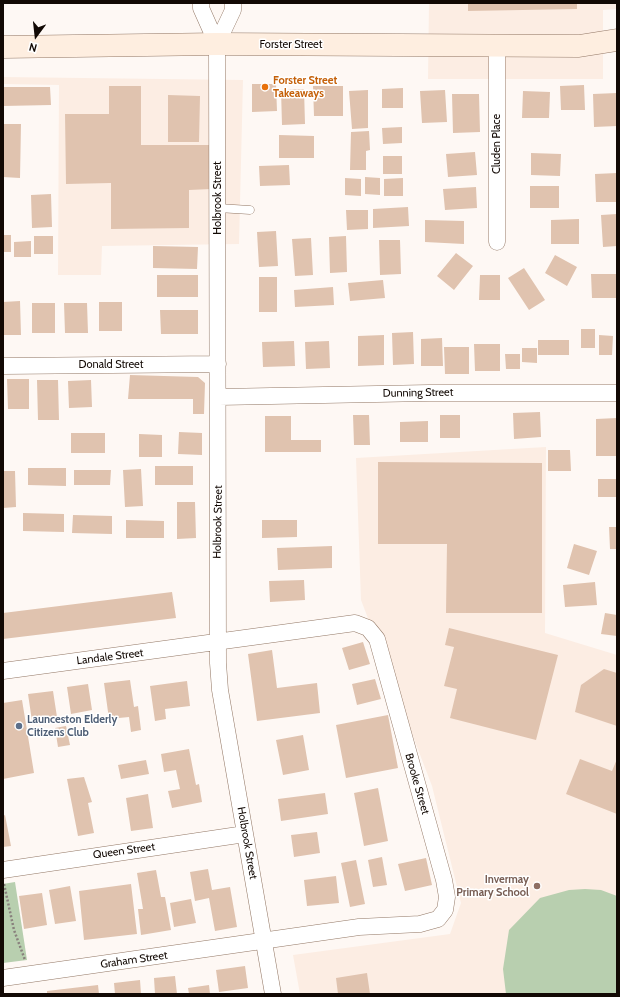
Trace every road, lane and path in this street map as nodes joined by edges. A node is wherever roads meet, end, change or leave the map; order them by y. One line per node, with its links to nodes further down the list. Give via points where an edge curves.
1 (201, 3): 4 (street, Holbrook Street)
2 (233, 3): 4 (street, Holbrook Street, via 233,10)
3 (617, 40): 6 (street, Forster Street)
4 (217, 44): 5 (street, Forster Street); 7 (street, Forster Street); 9 (street, Holbrook Street)
5 (497, 46): 6 (street, Forster Street); 11 (street, Cluden Place)
6 (579, 46): 8 (street, Forster Street)
7 (3, 47)
8 (617, 55)
9 (218, 208): 10 (lane); 12 (street, Holbrook Street)
10 (250, 210)
11 (497, 242)
12 (218, 364): 13 (street, Donald Street); 15 (street, Holbrook Street)
13 (3, 366)
14 (617, 393): 15 (street, Dunning Street)
15 (219, 397): 16 (street, Holbrook Street)
16 (217, 642): 17 (street, Landale Street); 18 (street, Holbrook Street, via 220,690); 21 (street, Brooke Street, via 355,624 368,628 377,639 448,896 445,910 438,919 426,922 359,927)
17 (3, 671)
18 (245, 834): 19 (street, Queen Street); 21 (street, Holbrook Street)
19 (3, 870)
20 (3, 878): 22 (path, via 14,930)
21 (265, 941): 22 (street, Graham Street); 24 (street, Holbrook Street)
22 (31, 974): 23 (street, Graham Street)
23 (3, 978)
24 (273, 994)

